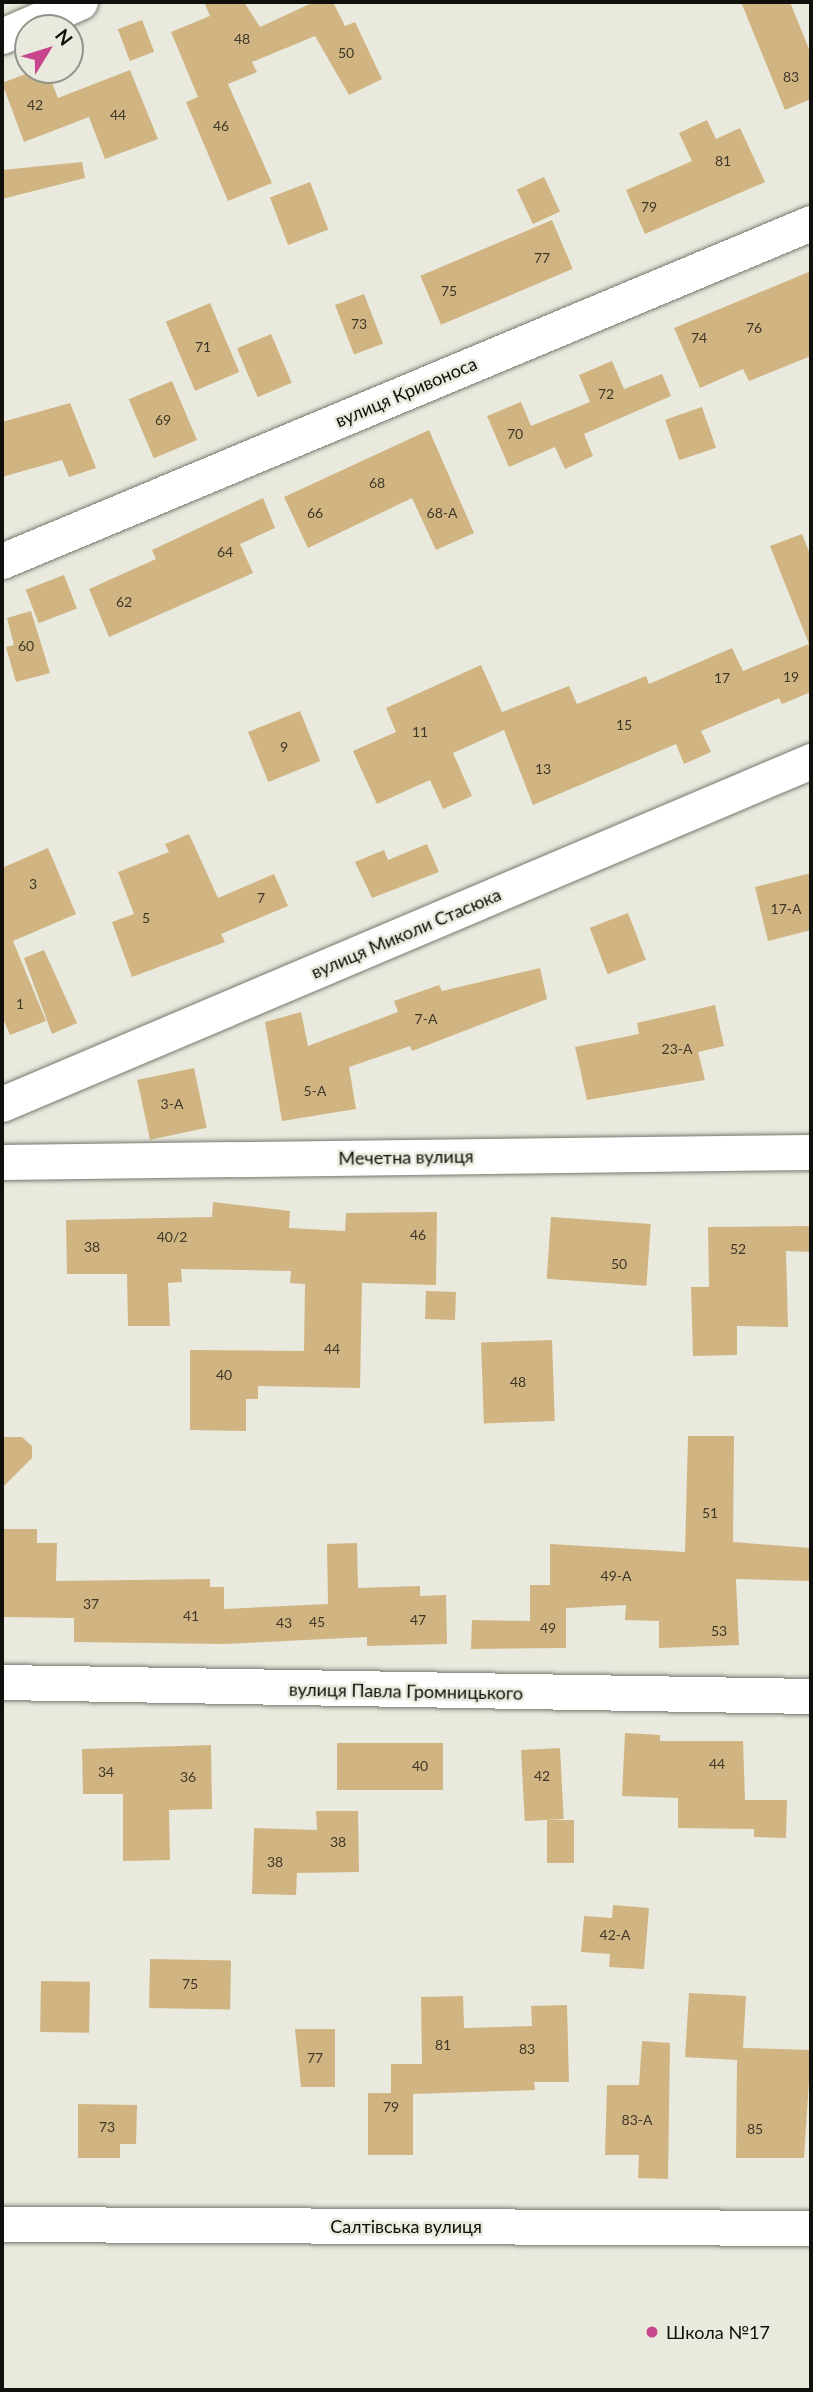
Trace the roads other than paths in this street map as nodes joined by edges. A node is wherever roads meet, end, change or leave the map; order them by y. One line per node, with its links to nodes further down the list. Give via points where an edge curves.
1 (80, 2): 2 (street)
2 (2, 36)
3 (811, 223): 4 (street, вулиця Кривоноса)
4 (2, 561)
5 (811, 761): 6 (street, вулиця Миколи Стасюка)
6 (2, 1104)
7 (811, 1152): 8 (street, Мечетна вулиця)
8 (2, 1162)
9 (2, 1682): 10 (street, вулиця Павла Громницького)
10 (811, 1696)
11 (2, 2224): 12 (street, Салтівська вулиця)
12 (811, 2228)

